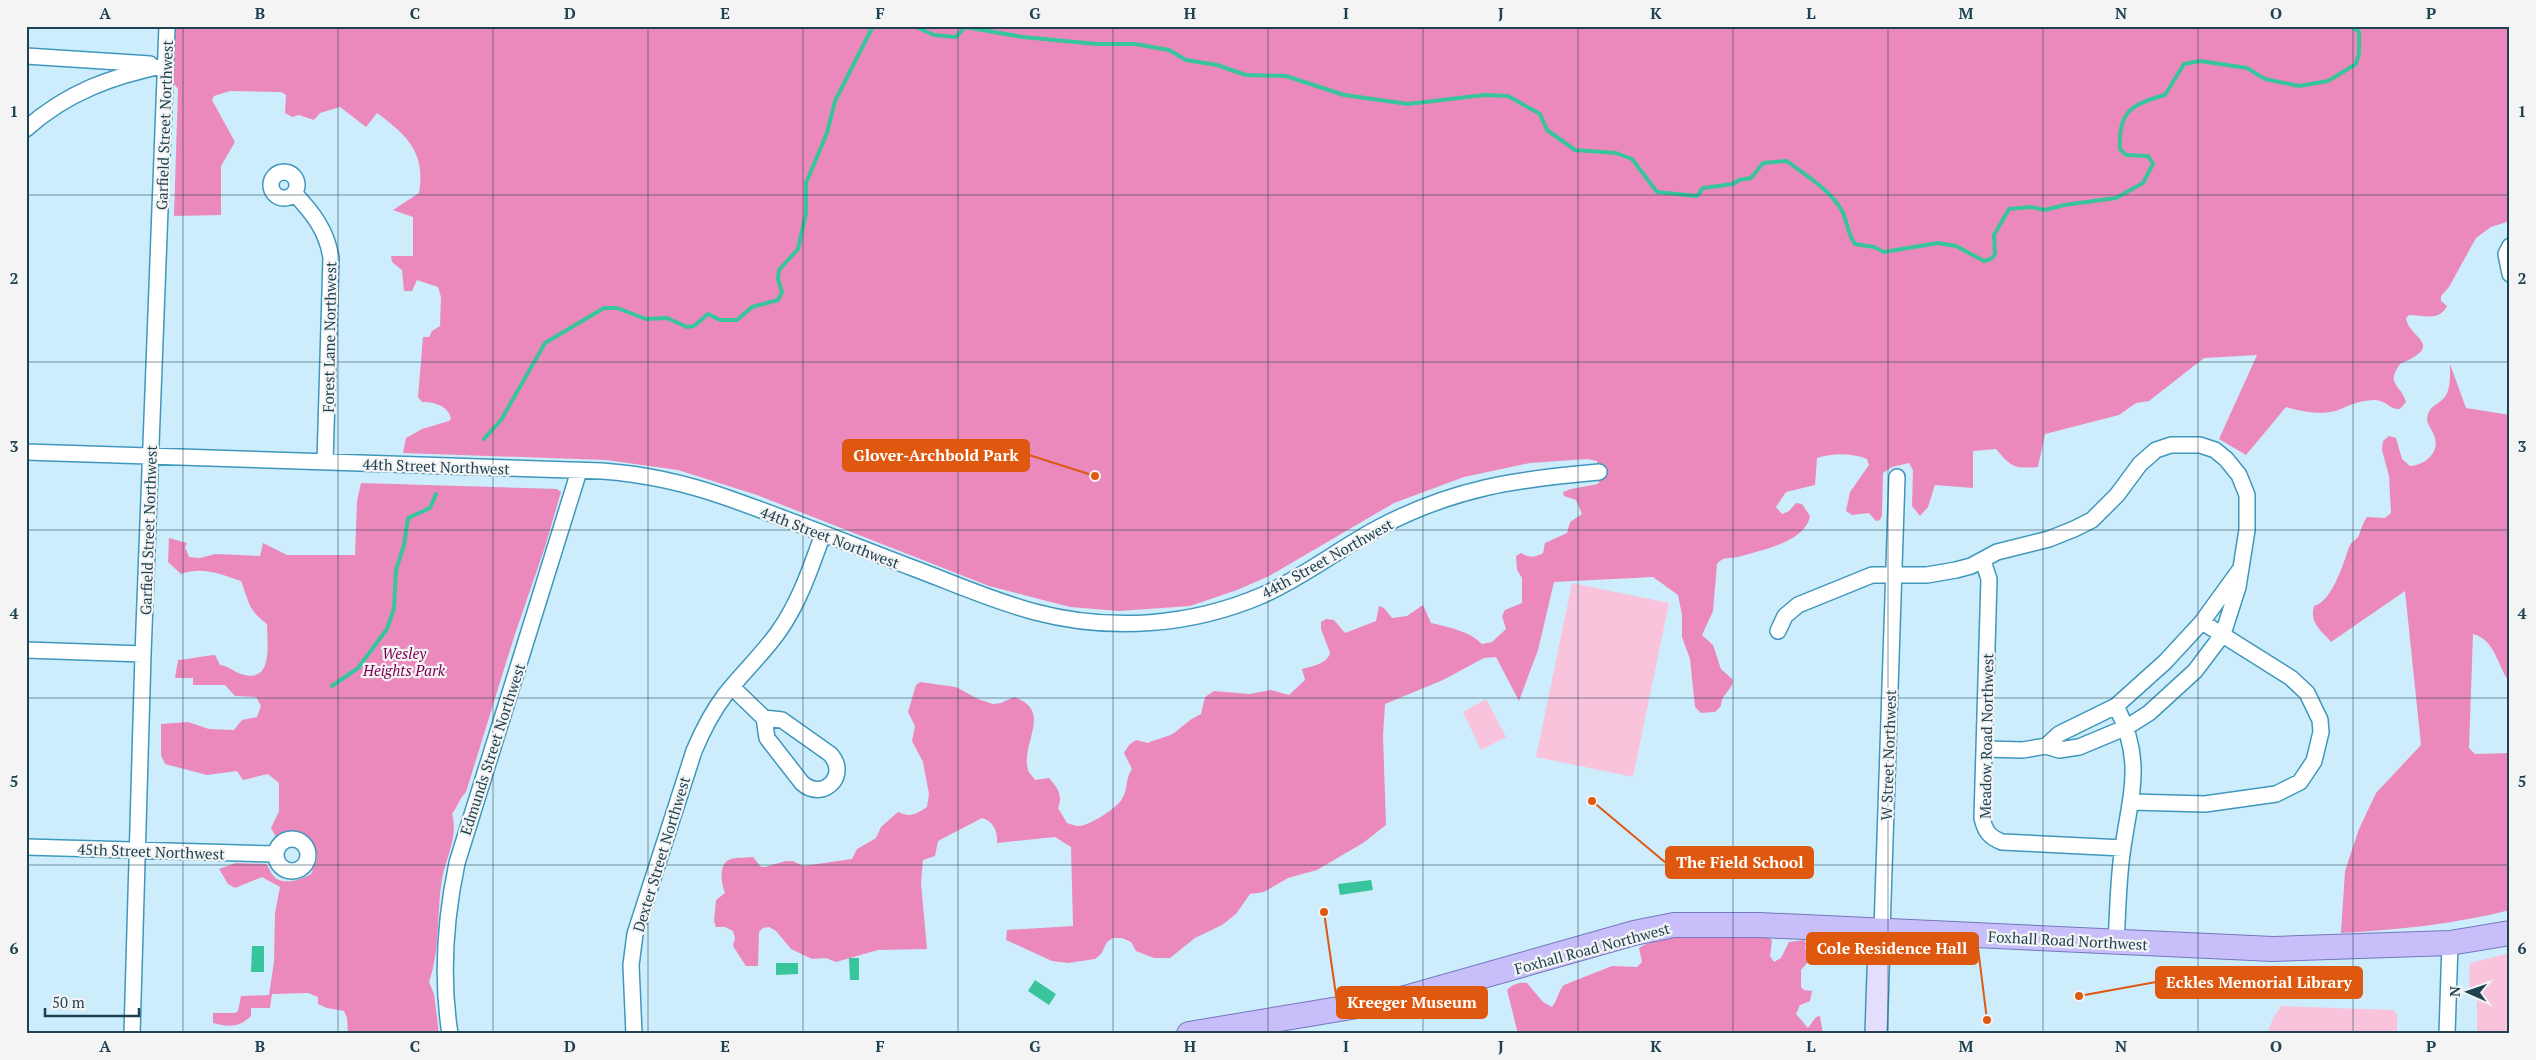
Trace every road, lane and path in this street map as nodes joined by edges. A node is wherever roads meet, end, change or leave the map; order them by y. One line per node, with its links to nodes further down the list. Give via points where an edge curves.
1 (167, 26): 3 (street, Garfield Street Northwest)
2 (26, 56): 3 (street)
3 (166, 65): 4 (street, via 100,82 61,102); 9 (street, Garfield Street Northwest)
4 (26, 129)
5 (294, 193): 10 (street, Forest Lane Northwest, via 319,223 331,258)
6 (2510, 246): 7 (street, via 2506,254)
7 (2510, 274)
8 (26, 452): 9 (street, 44th Street Northwest)
9 (151, 456): 10 (street, 44th Street Northwest); 22 (street, Garfield Street Northwest)
10 (325, 462): 11 (street, 44th Street Northwest)
11 (579, 470): 14 (street, 44th Street Northwest, via 631,474 689,486); 39 (street, Edmunds Street Northwest, via 457,863 445,949)
12 (1599, 472): 14 (street, 44th Street Northwest, via 1526,478 1442,500 1380,527 1265,594 1203,616 1148,623 1087,621 1032,612)
13 (1896, 477): 17 (street, W Street Northwest)
14 (823, 534): 23 (street, Dexter Street Northwest, via 802,590 786,620)
15 (1982, 561): 16 (street, via 1997,552 2049,538 2092,520 2156,450 2186,444 2215,450 2239,475 2248,505); 17 (street, via 1940,574); 28 (street, Meadow Road Northwest, via 1989,579)
16 (2240, 570): 18 (street); 20 (street)
17 (1893, 574): 19 (street, via 1872,574 1798,605 1785,616); 34 (street, W Street Northwest)
18 (2202, 622): 20 (street); 24 (street, via 2166,662)
19 (1778, 631)
20 (2223, 634): 26 (street, via 2180,687 2150,713); 29 (street, via 2291,678 2307,693 2320,720 2321,732 2314,761 2300,782 2276,794 2205,804)
21 (26, 650): 22 (street)
22 (143, 654): 32 (street, Garfield Street Northwest)
23 (732, 687): 25 (street); 40 (street, Dexter Street Northwest, via 707,723 694,752 637,926 631,965)
24 (2116, 706): 26 (street); 27 (street, via 2059,734)
25 (764, 718): 25 (street, via 767,738 802,784 816,790 830,786 838,771 830,754 782,720)
26 (2127, 727): 27 (street, via 2079,747 2059,750); 29 (street, via 2133,753)
27 (2046, 746): 28 (street, via 2023,750)
28 (1984, 749): 31 (street, Meadow Road Northwest, via 1982,818 1989,835 2002,842)
29 (2132, 802): 31 (street)
30 (26, 847): 32 (street, 45th Street Northwest)
31 (2123, 848): 36 (street)
32 (138, 850): 33 (street, 45th Street Northwest); 38 (street, Garfield Street Northwest)
33 (276, 854)
34 (1882, 930): 36 (main road, Foxhall Road Northwest); 41 (main road, Foxhall Road Northwest, via 1760,925 1674,926 1634,933 1405,998); 42 (street, W Street Northwest)
35 (2510, 933): 37 (main road, Foxhall Road Northwest)
36 (2116, 942): 37 (main road, Foxhall Road Northwest, via 2273,948)
37 (2450, 943): 43 (street)
38 (132, 1034)
39 (450, 1034)
40 (634, 1034)
41 (1189, 1034)
42 (1876, 1034)
43 (2447, 1034)

